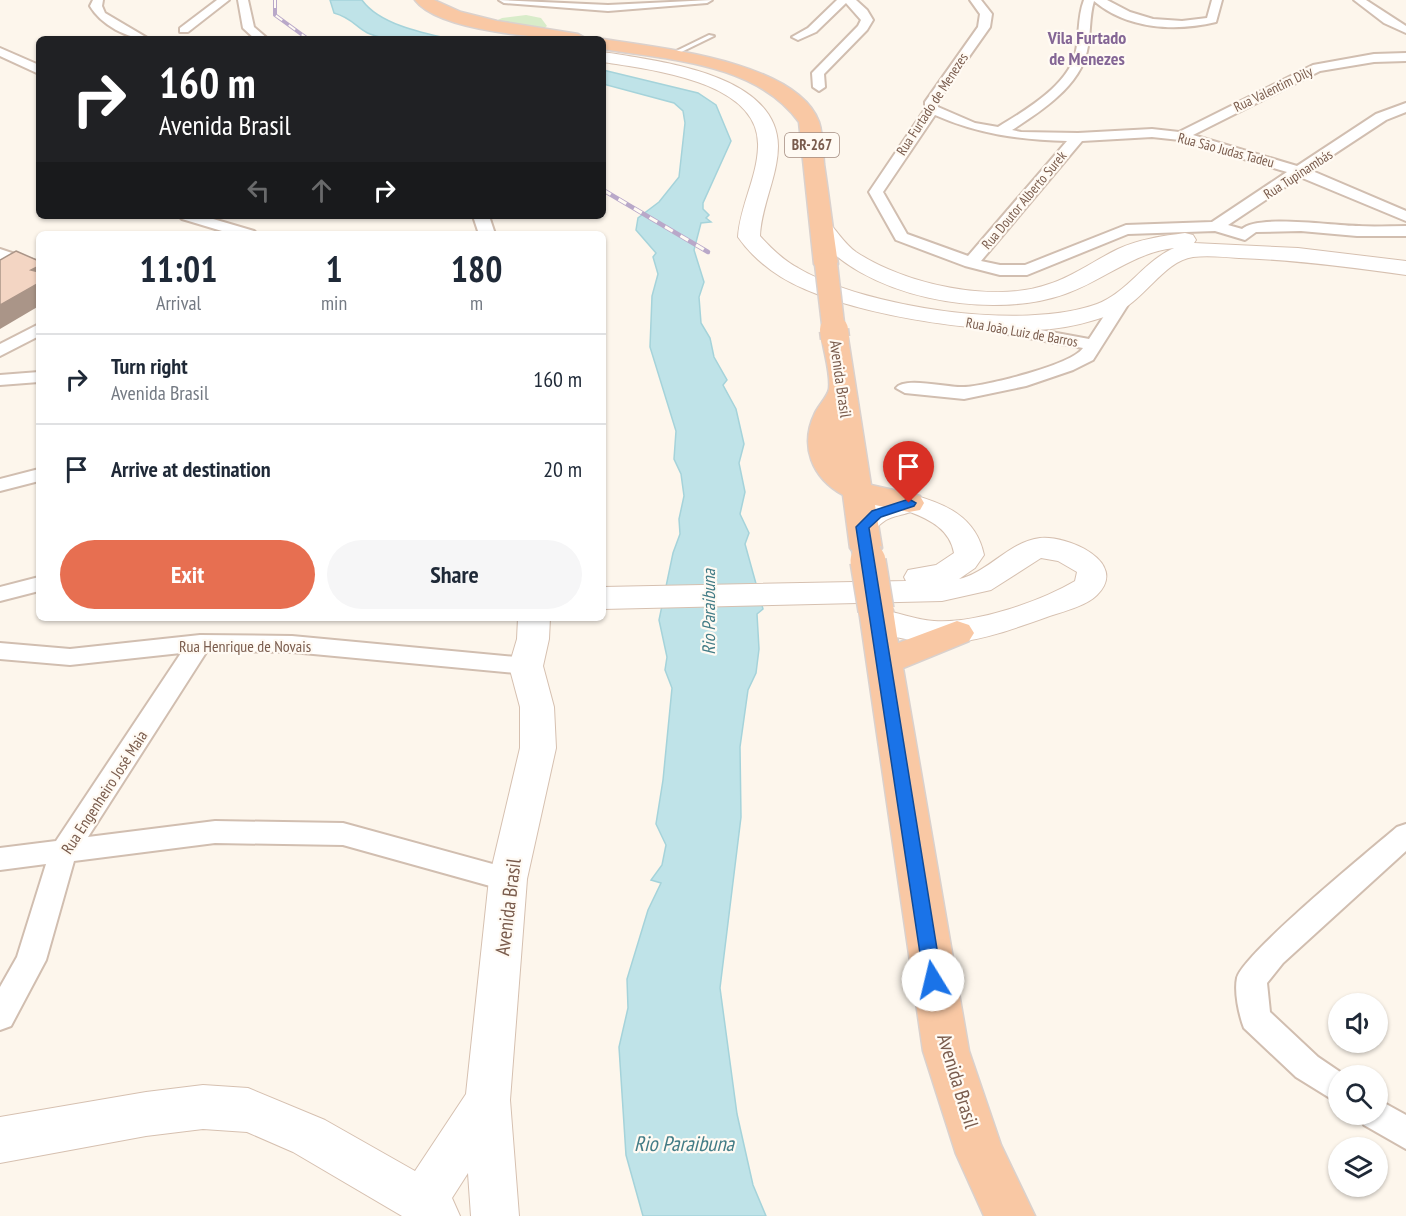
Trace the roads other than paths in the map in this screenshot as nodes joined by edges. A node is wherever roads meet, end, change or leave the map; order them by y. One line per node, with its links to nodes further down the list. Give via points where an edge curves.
1 (98, 0): 19 (street, via 96,6 101,15)
2 (224, 0): 17 (street)
3 (243, 0): 20 (street, via 249,28)
4 (707, 0): 13 (street, via 608,8)
5 (843, 0): 25 (street, via 812,30)
6 (849, 0): 33 (street, via 867,20 818,74)
7 (975, 0): 35 (street, Rua Furtado de Menezes, via 986,14 984,27 931,102)
8 (1089, 0): 36 (street, via 1080,59 1070,75)
9 (1099, 0): 10 (street, via 1130,18 1165,26 1188,26 1212,20)
10 (1217, 0)
11 (1359, 0): 18 (street)
12 (417, 5): 14 (highway); 21 (highway, via 445,24)
13 (504, 7): 14 (highway); 15 (highway); 16 (highway, via 543,15)
14 (445, 12): 15 (highway)
15 (486, 23): 16 (highway); 21 (highway, via 485,30)
16 (552, 28): 22 (highway); 23 (highway)
17 (184, 30)
18 (1406, 30)
19 (138, 36)
20 (258, 36)
21 (500, 36)
22 (530, 36)
23 (569, 36)
24 (711, 36): 29 (lane)
25 (798, 37)
26 (606, 45): 29 (highway, BR-267)
27 (606, 50): 29 (highway, BR-267)
28 (0, 52): 32 (street)
29 (660, 57): 43 (highway, BR-267, via 764,83 801,107 809,122)
30 (1406, 57): 37 (street, Rua Valentim Dily, via 1317,68)
31 (606, 58): 55 (main road, via 723,86 736,92 764,117 768,147 749,220 749,237 779,266 853,298)
32 (36, 69)
33 (819, 87)
34 (1406, 107): 39 (street, Rua Tupinambás, via 1381,117)
35 (932, 109): 36 (street, Rua São Judas Tadeu, via 971,126); 51 (street, Rua Furtado de Menezes, via 876,192 901,237)
36 (1000, 132): 38 (street, Rua São Judas Tadeu)
37 (1181, 136): 38 (street, Rua São Judas Tadeu, via 1152,133); 39 (street, Rua São Judas Tadeu)
38 (1078, 137): 51 (street, Rua Doutor Alberto Surek)
39 (1301, 172): 40 (street, Rua São Judas Tadeu); 42 (street, Rua Tupinambás)
40 (1406, 216)
41 (201, 219): 44 (street)
42 (1216, 226): 46 (street); 51 (street, Rua Furtado de Menezes, via 1126,230 1027,270 1000,270)
43 (823, 230): 46 (main road, via 846,255 913,285 954,294 1008,298 1045,294 1079,281 1128,253 1165,242); 64 (highway, Avenida Brasil / BR-267, bridge, via 842,391 826,416 822,450 832,475)
44 (239, 231)
45 (1406, 231): 46 (street, via 1252,228)
46 (1251, 243): 47 (main road, via 1284,238); 50 (main road); 54 (main road, via 1174,255 1162,261)
47 (1378, 251): 48 (main road); 50 (main road, via 1359,252)
48 (1406, 255)
49 (1, 256): 52 (street)
50 (1343, 260): 53 (main road)
51 (971, 263)
52 (36, 266)
53 (1406, 268)
54 (1123, 300): 55 (main road, via 1081,316 1041,323); 57 (street, Rua João Luiz de Barros)
55 (949, 318): 57 (street, Rua João Luiz de Barros)
56 (36, 331): 58 (street)
57 (1095, 345): 61 (street, Rua João Luiz de Barros, via 1087,356 1020,382 964,393)
58 (0, 351)
59 (36, 377): 60 (street)
60 (0, 380)
61 (905, 388)
62 (36, 476): 63 (street)
63 (0, 485)
64 (858, 490): 65 (highway); 66 (highway, Avenida Brasil)
65 (909, 503): 66 (main road, via 876,514); 68 (main road, via 936,512 957,527 968,545 969,555 963,563 931,576)
66 (865, 538): 71 (highway, Avenida Brasil, bridge)
67 (36, 585): 70 (street)
68 (807, 585): 69 (main road); 72 (main road, via 957,590 983,581 1016,558 1038,549 1076,555 1090,570 1092,579 1080,592 1046,607)
69 (609, 588)
70 (0, 594)
71 (876, 615): 72 (main road, via 917,631); 76 (highway, Avenida Brasil)
72 (957, 633): 76 (highway)
73 (538, 635): 74 (street, Rua Henrique de Novais, via 292,644); 80 (main road, Avenida Brasil, via 538,748)
74 (200, 643): 75 (street, Rua Henrique de Novais, via 70,657); 78 (street, Rua Engenheiro José Maia)
75 (0, 651)
76 (884, 662): 89 (highway, Avenida Brasil, via 946,1051 980,1154)
77 (1406, 835): 82 (street, via 1273,954 1252,980 1255,1018)
78 (63, 853): 79 (street); 80 (street, via 215,832 343,834); 81 (street, Rua Engenheiro José Maia, via 31,960)
79 (0, 859)
80 (508, 879): 83 (main road, Avenida Brasil)
81 (0, 1016)
82 (1328, 1082)
83 (488, 1100): 87 (main road); 88 (main road, Avenida Brasil)
84 (1388, 1122): 85 (street)
85 (1406, 1133)
86 (0, 1140): 87 (main road, via 203,1107 248,1110 309,1136)
87 (424, 1212)
88 (495, 1216)
89 (1010, 1216)

